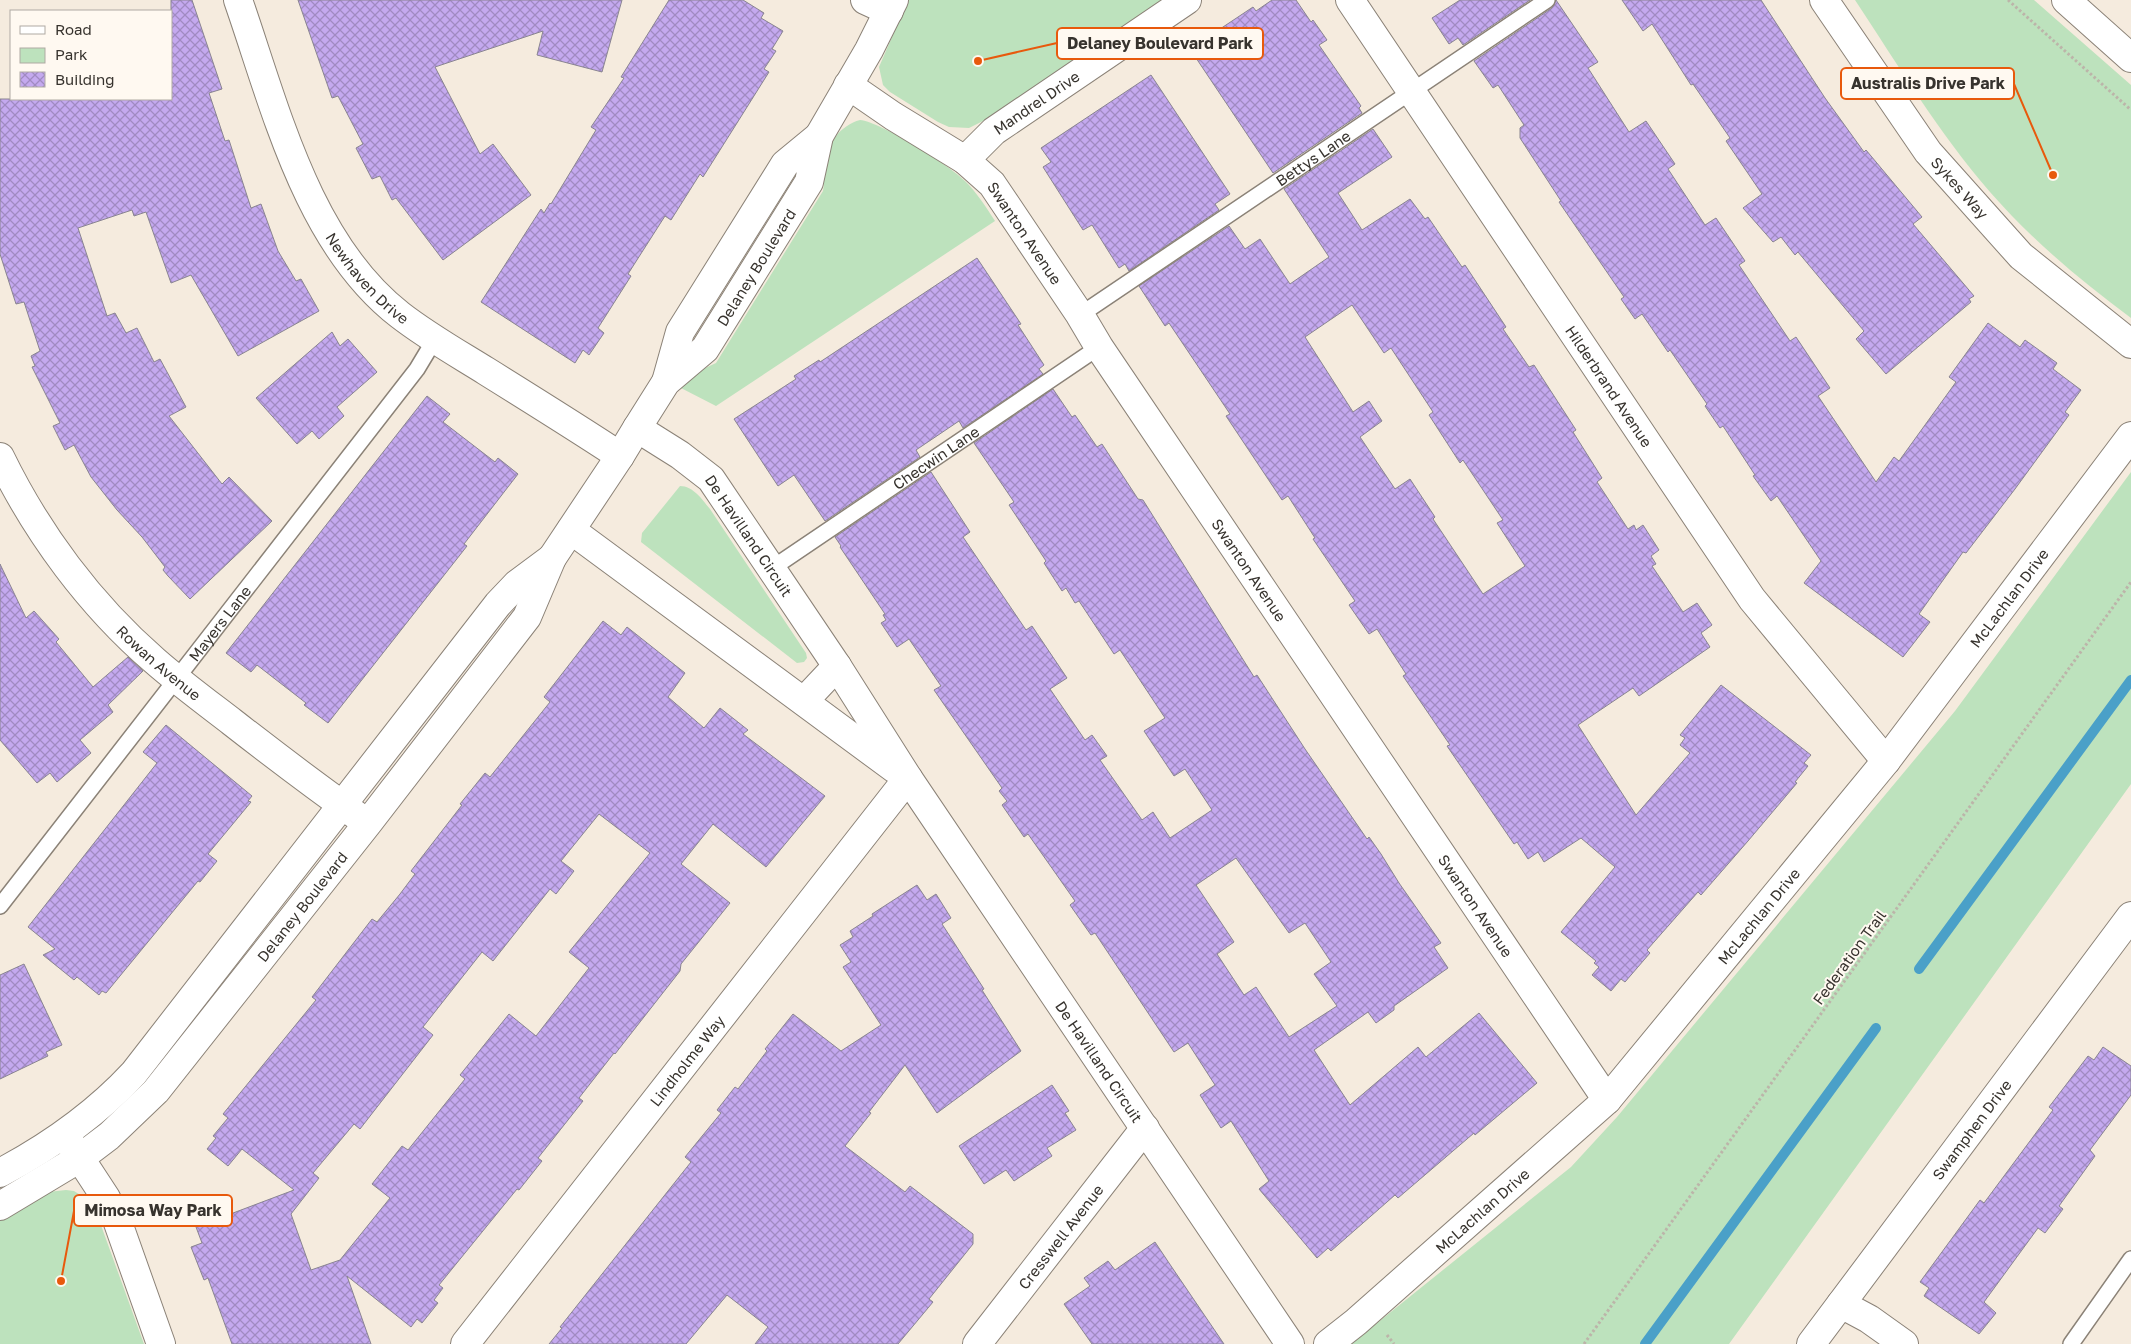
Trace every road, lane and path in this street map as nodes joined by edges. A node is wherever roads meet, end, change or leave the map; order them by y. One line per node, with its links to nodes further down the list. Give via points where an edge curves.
1 (238, 0): 15 (street, Newhaven Drive, via 296,166 326,229 373,289 399,314)
2 (1187, 0): 13 (street, Mandrel Drive, via 994,131)
3 (1350, 0): 11 (street, Hilderbrand Avenue)
4 (1547, 0): 11 (lane, Bettys Lane)
5 (1824, 0): 16 (street, Sykes Way, via 1928,152 2014,249)
6 (2008, 0): 12 (path)
7 (2066, 0): 9 (street)
8 (882, 4): 10 (street, Delaney Boulevard)
9 (2131, 58)
10 (848, 85): 13 (street, Swanton Avenue); 18 (street, Delaney Boulevard, via 819,136 785,164 680,332 666,382)
11 (1409, 91): 14 (lane, Bettys Lane); 29 (street, Hilderbrand Avenue, via 1752,599)
12 (2131, 110)
13 (965, 160): 14 (street, Swanton Avenue, via 992,184)
14 (1080, 315): 17 (street, Swanton Avenue)
15 (435, 339): 20 (street, Newhaven Drive); 27 (lane, Mayers Lane, via 411,376)
16 (2131, 344)
17 (1099, 347): 24 (lane, Checwin Lane); 35 (street, Swanton Avenue)
18 (637, 428): 20 (street, Delaney Boulevard); 24 (street, De Havilland Circuit, via 711,479)
19 (2131, 436): 29 (street, McLachlan Drive)
20 (620, 456): 22 (street, Delaney Boulevard)
21 (0, 457): 27 (street, Rowan Avenue, via 32,516 81,584 133,641)
22 (571, 530): 23 (street, Delaney Boulevard); 28 (street, De Havilland Circuit)
23 (552, 558): 31 (street, Delaney Boulevard, via 517,584 498,604); 32 (street, Delaney Boulevard, via 527,617)
24 (771, 569): 26 (street, De Havilland Circuit)
25 (2131, 582): 48 (path, Federation Trail)
26 (837, 666): 28 (street); 30 (street, De Havilland Circuit)
27 (176, 678): 31 (street, Rowan Avenue); 33 (lane, Mayers Lane)
28 (804, 701): 30 (street, De Havilland Circuit)
29 (1886, 760): 35 (street, McLachlan Drive)
30 (908, 778): 36 (street, De Havilland Circuit); 44 (street, Lindholme Way)
31 (342, 805): 32 (street, Rowan Avenue); 37 (street, Delaney Boulevard, via 139,1067 121,1087)
32 (368, 823): 38 (street, Delaney Boulevard, via 156,1091 109,1136)
33 (0, 906)
34 (2131, 916): 42 (street, Swamphen Drive)
35 (1607, 1100): 47 (street, McLachlan Drive)
36 (1145, 1128): 45 (street, Cresswell Avenue); 46 (street, De Havilland Circuit)
37 (64, 1134): 38 (street); 39 (street, Delaney Boulevard)
38 (80, 1158): 40 (street, Delaney Boulevard); 43 (street, via 117,1220)
39 (0, 1173)
40 (0, 1206)
41 (2131, 1259): 51 (lane)
42 (1841, 1304): 49 (street, Swamphen Drive); 50 (street)
43 (161, 1344)
44 (465, 1344)
45 (977, 1344)
46 (1290, 1344)
47 (1328, 1344)
48 (1584, 1344)
49 (1812, 1344)
50 (1904, 1344)
51 (2071, 1344)

